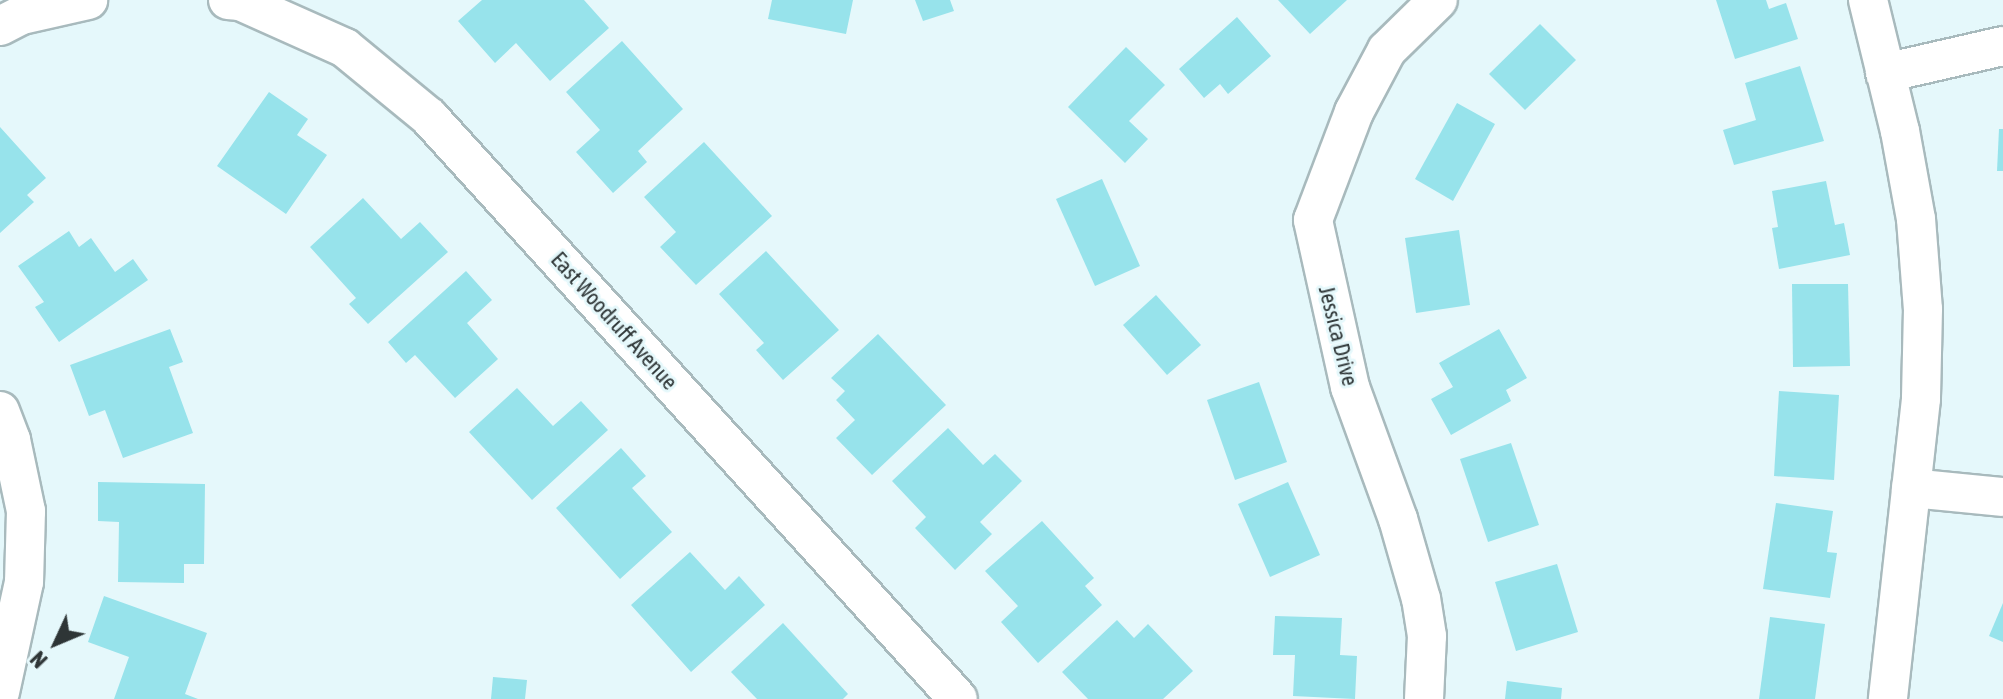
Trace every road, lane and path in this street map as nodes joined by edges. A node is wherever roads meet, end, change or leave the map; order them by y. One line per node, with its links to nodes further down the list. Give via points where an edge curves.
1 (88, 0): 5 (street, via 22,15)
2 (228, 0): 12 (street, East Woodruff Avenue, via 345,48 429,117)
3 (1438, 0): 13 (street, Jessica Drive, via 1387,50 1354,112 1313,220 1350,387 1421,599 1427,636)
4 (1868, 0): 7 (street)
5 (0, 26)
6 (2003, 46): 7 (street)
7 (1885, 73): 9 (street, via 1916,219 1923,309 1921,399)
8 (0, 411): 11 (street, via 26,511 24,582)
9 (1911, 488): 10 (street); 14 (street)
10 (2003, 497)
11 (0, 692)
12 (958, 699)
13 (1424, 699)
14 (1888, 699)

